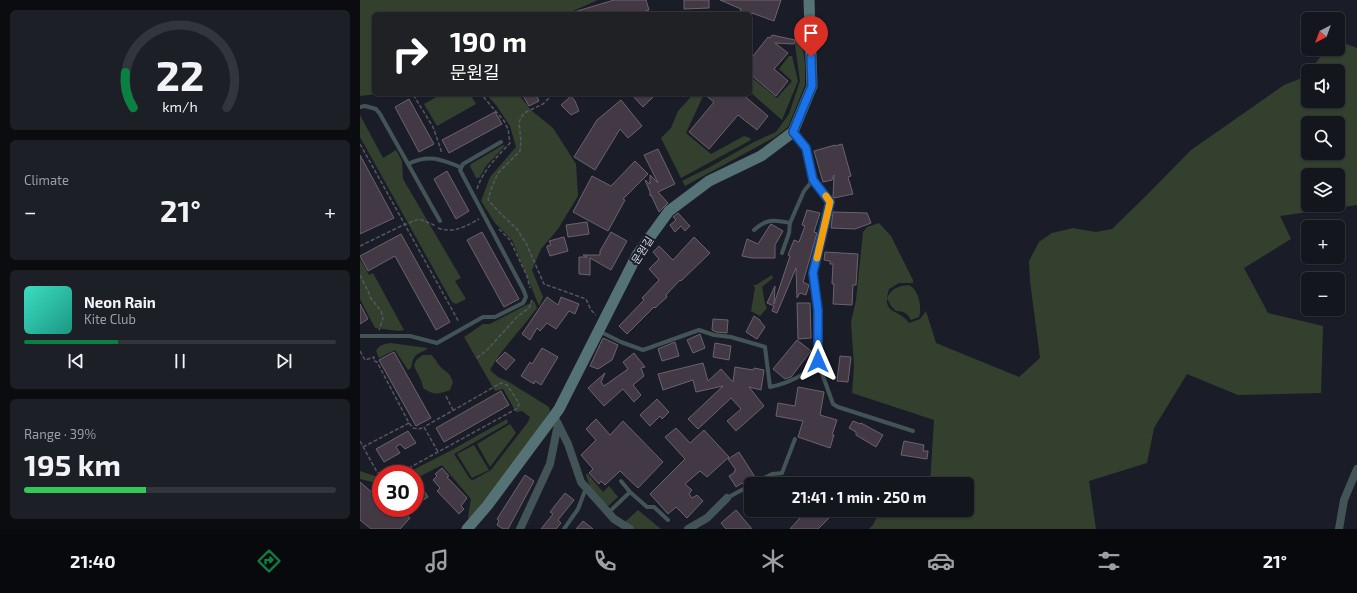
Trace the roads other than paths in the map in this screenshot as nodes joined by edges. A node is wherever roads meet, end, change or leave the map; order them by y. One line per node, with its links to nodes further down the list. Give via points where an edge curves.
1 (809, 0): 3 (street, via 812,86)
2 (360, 107): 5 (lane, via 376,109)
3 (793, 132): 7 (street, via 806,148); 12 (street, 문원길, via 761,156 709,181 670,211 637,255)
4 (501, 142): 6 (lane)
5 (408, 164): 6 (lane, via 418,159 431,158); 8 (lane)
6 (460, 167): 13 (lane, via 524,291 526,297 523,303 495,317 483,316 437,343 410,336)
7 (813, 180): 9 (lane, via 804,191); 14 (street, via 830,202 813,273 818,310)
8 (440, 220)
9 (790, 223): 10 (lane, via 772,220 762,223); 11 (lane)
10 (754, 230)
11 (782, 253)
12 (601, 326): 14 (lane, via 621,342 644,350 699,330 765,347 770,387 802,376); 15 (street, 문원길, via 559,409)
13 (360, 336)
14 (818, 362): 16 (lane, via 834,404 838,407)
15 (556, 420): 21 (street, via 568,444 581,482); 27 (street, 문원길); 28 (street, via 550,464)
16 (913, 431)
17 (795, 439): 19 (lane, via 782,473)
18 (1357, 469): 32 (street, via 1344,500)
19 (766, 477)
20 (621, 481): 23 (lane)
21 (586, 488): 25 (street); 29 (lane, via 578,509)
22 (744, 488): 24 (lane)
23 (630, 492): 25 (lane); 26 (lane, via 647,507 654,507)
24 (727, 498): 31 (street, via 707,518)
25 (608, 513): 30 (street)
26 (668, 520)
27 (468, 529)
28 (520, 529)
29 (564, 529)
30 (630, 529)
31 (688, 529)
32 (1339, 529)

